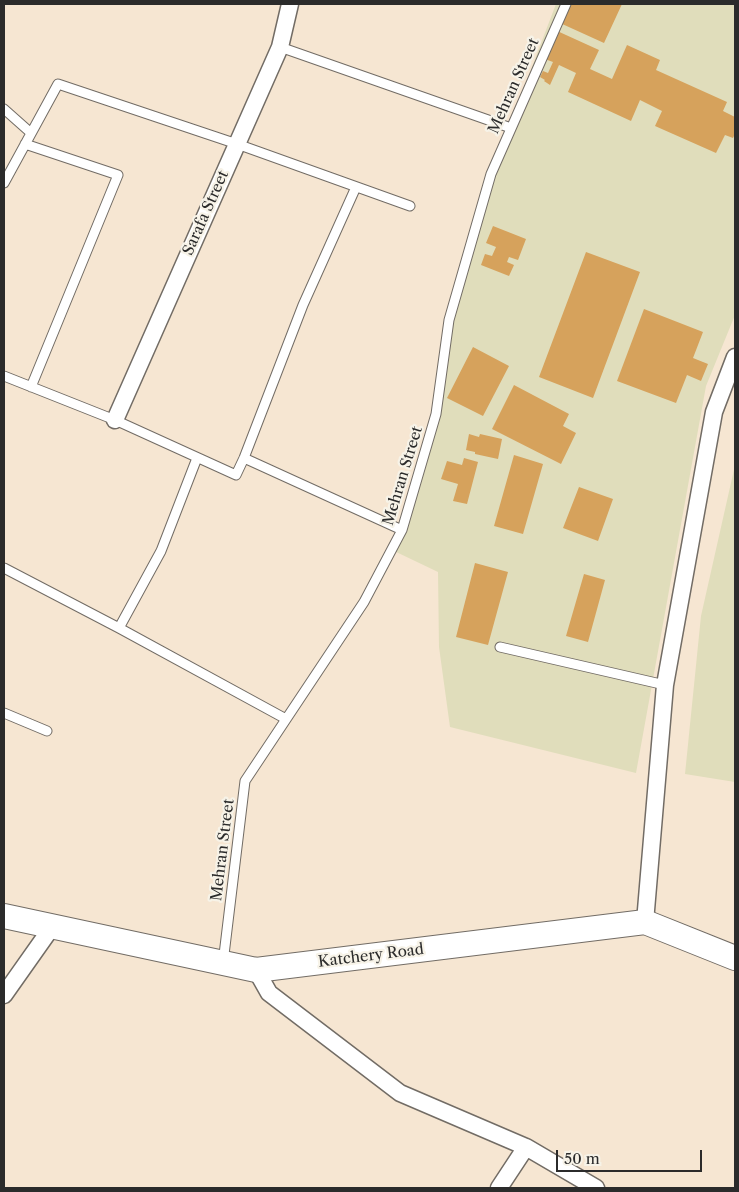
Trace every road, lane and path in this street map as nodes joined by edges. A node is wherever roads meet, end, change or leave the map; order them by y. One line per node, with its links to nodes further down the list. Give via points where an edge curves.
1 (290, 4): 3 (street, Sarafa Street)
2 (566, 4): 5 (lane, Mehran Street)
3 (280, 47): 5 (lane); 8 (street, Sarafa Street)
4 (4, 109): 6 (lane)
5 (511, 128): 18 (lane, Mehran Street, via 491,174 450,320 436,414)
6 (31, 132): 7 (lane); 8 (lane, via 58,84)
7 (25, 144): 9 (lane); 14 (lane, via 118,175)
8 (237, 144): 10 (lane); 15 (street, Sarafa Street)
9 (4, 183)
10 (356, 187): 11 (lane); 17 (lane, via 303,305)
11 (410, 206)
12 (735, 357): 22 (street, via 714,412)
13 (4, 376): 14 (lane)
14 (31, 387): 15 (lane)
15 (115, 420): 16 (lane)
16 (197, 458): 17 (lane, via 236,475); 20 (lane, via 161,551)
17 (244, 458): 18 (lane)
18 (402, 530): 24 (lane, Mehran Street, via 364,602)
19 (4, 568): 20 (lane)
20 (119, 628): 24 (lane)
21 (500, 647): 22 (lane)
22 (665, 685): 27 (street)
23 (4, 713): 25 (lane)
24 (286, 719): 30 (lane, Mehran Street, via 245,781)
25 (47, 731)
26 (4, 916): 28 (main road, Katchery Road)
27 (645, 922): 29 (main road, Katchery Road); 31 (main road, Katchery Road)
28 (52, 927): 30 (main road, Katchery Road); 32 (street)
29 (735, 958)
30 (223, 963): 31 (main road, Katchery Road)
31 (256, 970): 33 (street, via 269,993 400,1093)
32 (4, 995)
33 (526, 1147): 34 (street); 35 (street)
34 (499, 1188)
35 (596, 1188)

